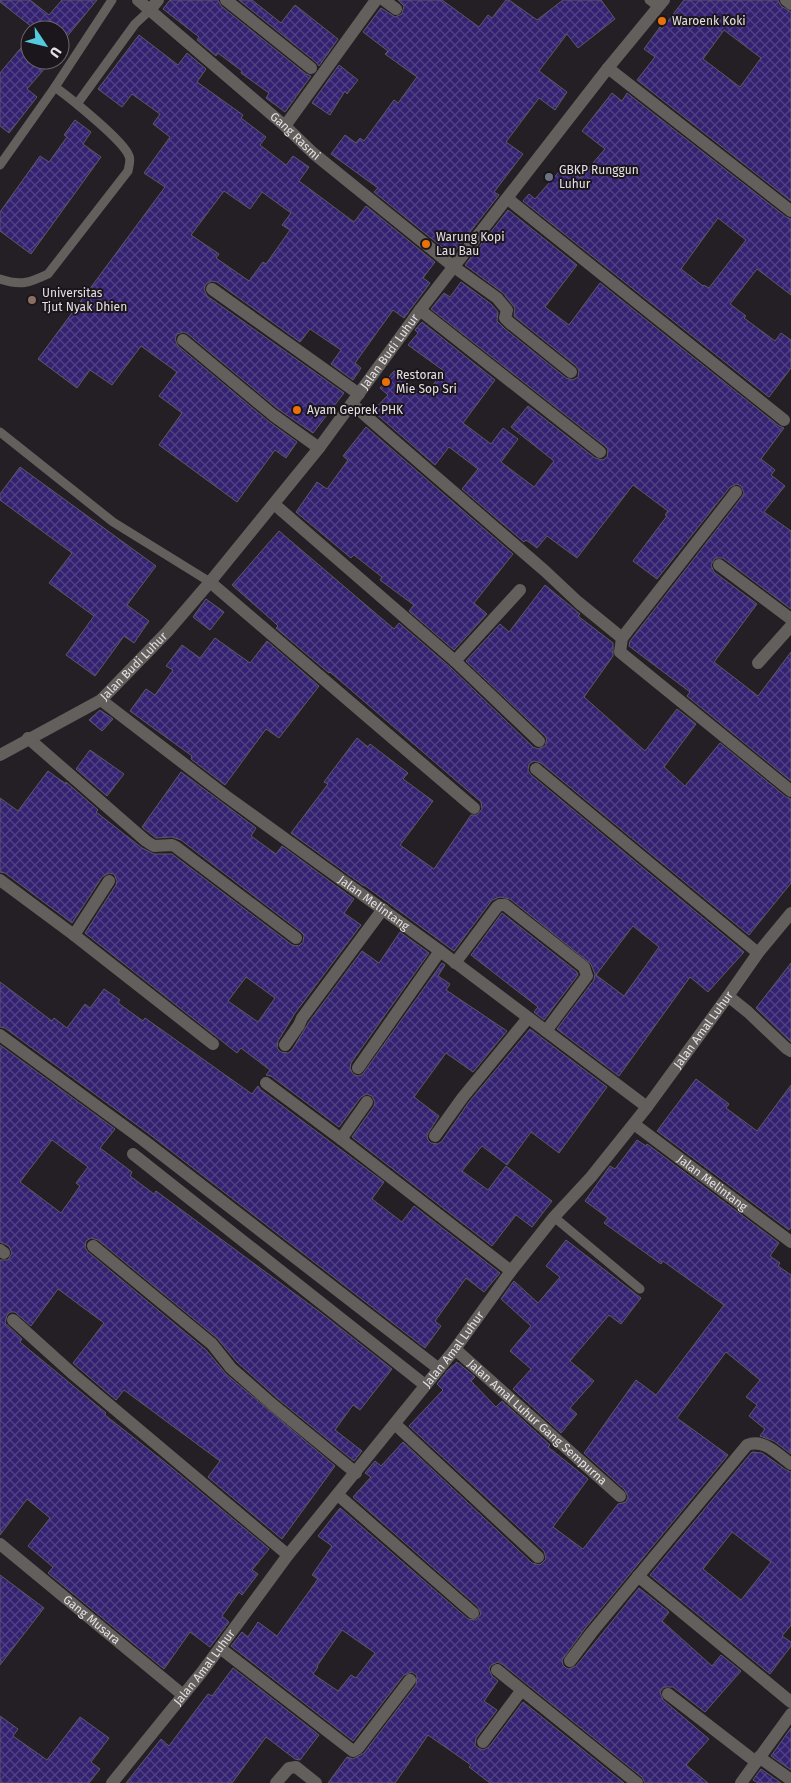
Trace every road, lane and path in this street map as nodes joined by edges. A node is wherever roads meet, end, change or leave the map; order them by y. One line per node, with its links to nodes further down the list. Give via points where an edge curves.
1 (112, 0): 13 (lane)
2 (138, 0): 9 (street, Gang Rasmi)
3 (226, 0): 11 (street)
4 (376, 0): 15 (street)
5 (384, 0): 10 (street)
6 (786, 0): 8 (street)
7 (657, 2): 12 (street, Jalan Budi Luhur)
8 (791, 4)
9 (154, 5): 14 (lane, via 135,24); 15 (street, Gang Rasmi)
10 (396, 9)
11 (311, 68)
12 (608, 68): 17 (street, Jalan Budi Luhur); 18 (street)
13 (55, 87): 14 (lane); 16 (lane)
14 (77, 104): 20 (lane, via 124,147 130,157 128,171 48,274 19,284)
15 (285, 126): 19 (street, Gang Rasmi, via 313,153)
16 (0, 165)
17 (508, 200): 19 (street, Jalan Budi Luhur); 26 (street)
18 (791, 211)
19 (454, 267): 22 (street, Jalan Budi Luhur); 24 (street, Gang Rasmi, via 497,298 507,310 506,318 510,324)
20 (0, 279)
21 (212, 289): 25 (street)
22 (420, 310): 25 (street, Jalan Budi Luhur); 29 (street)
23 (183, 340): 28 (street, via 273,415)
24 (571, 372)
25 (355, 399): 28 (street, Jalan Budi Luhur); 37 (street, via 578,602)
26 (784, 420)
27 (0, 432): 33 (lane, via 113,522)
28 (319, 448): 31 (street, Jalan Budi Luhur)
29 (600, 452)
30 (736, 492): 37 (street)
31 (274, 504): 33 (street, Jalan Budi Luhur); 38 (street)
32 (719, 565): 35 (street)
33 (210, 582): 40 (street, Jalan Budi Luhur); 46 (street)
34 (520, 590): 38 (street)
35 (791, 618)
36 (791, 626): 39 (street)
37 (622, 638): 45 (street, via 620,652)
38 (455, 661): 42 (street)
39 (758, 663)
40 (101, 700): 41 (street, Jalan Budi Luhur); 49 (street, Jalan Melintang)
41 (28, 738): 43 (street, Jalan Budi Luhur); 52 (street, via 146,841 154,846 172,844)
42 (539, 741)
43 (0, 755)
44 (536, 769): 54 (street)
45 (791, 791)
46 (474, 808)
47 (0, 880): 51 (street)
48 (109, 881): 51 (street)
49 (382, 909): 53 (street, Jalan Melintang); 61 (street)
50 (791, 913): 54 (street, Jalan Amal Luhur)
51 (74, 935): 60 (street)
52 (296, 938)
53 (440, 951): 55 (street, Jalan Melintang); 63 (street)
54 (758, 953): 56 (street, Jalan Amal Luhur)
55 (455, 964): 57 (street, Jalan Melintang); 58 (street, via 497,907 505,905 586,971 587,976)
56 (728, 996): 62 (street); 66 (street, Jalan Amal Luhur)
57 (528, 1018): 58 (street, Jalan Melintang); 68 (street)
58 (546, 1031): 66 (street, Jalan Melintang)
59 (0, 1035): 78 (street, via 143,1140)
60 (213, 1044)
61 (285, 1045)
62 (791, 1051)
63 (358, 1068)
64 (266, 1083): 69 (street)
65 (367, 1102): 69 (street)
66 (647, 1107): 67 (street, Jalan Amal Luhur)
67 (634, 1124): 71 (street, Jalan Amal Luhur); 72 (street, Jalan Melintang)
68 (435, 1136)
69 (341, 1139): 74 (street)
70 (133, 1154): 79 (street)
71 (554, 1217): 74 (street, Jalan Amal Luhur); 75 (lane)
72 (791, 1242)
73 (93, 1246): 82 (street, via 212,1344 231,1368)
74 (510, 1271): 77 (street, Jalan Amal Luhur)
75 (640, 1289)
76 (13, 1320): 86 (street)
77 (455, 1349): 78 (street, Jalan Amal Luhur); 84 (street, Jalan Amal Luhur Gang Sempurna)
78 (439, 1369): 79 (street, Jalan Amal Luhur)
79 (425, 1385): 80 (street, Jalan Amal Luhur)
80 (395, 1424): 82 (street, Jalan Amal Luhur); 87 (street)
81 (791, 1464): 88 (street, via 766,1446 754,1442 747,1445)
82 (356, 1473): 83 (street, Jalan Amal Luhur)
83 (338, 1494): 86 (street, Jalan Amal Luhur); 89 (street)
84 (620, 1496)
85 (0, 1544): 96 (street, Gang Musara)
86 (288, 1555): 90 (street, Jalan Amal Luhur)
87 (538, 1556)
88 (638, 1576): 91 (street); 97 (street)
89 (473, 1613)
90 (220, 1648): 93 (street, via 353,1751); 96 (street, Jalan Amal Luhur)
91 (570, 1661)
92 (497, 1670): 94 (street)
93 (410, 1680)
94 (521, 1691): 99 (street); 105 (street)
95 (668, 1694): 100 (street)
96 (183, 1695): 102 (street, Jalan Amal Luhur)
97 (791, 1702)
98 (791, 1714): 100 (street)
99 (484, 1742)
100 (757, 1760): 101 (street); 106 (street)
101 (791, 1780)
102 (116, 1781)
103 (276, 1783): 104 (street, via 289,1768 296,1767)
104 (316, 1783)
105 (637, 1783)
106 (741, 1783)

